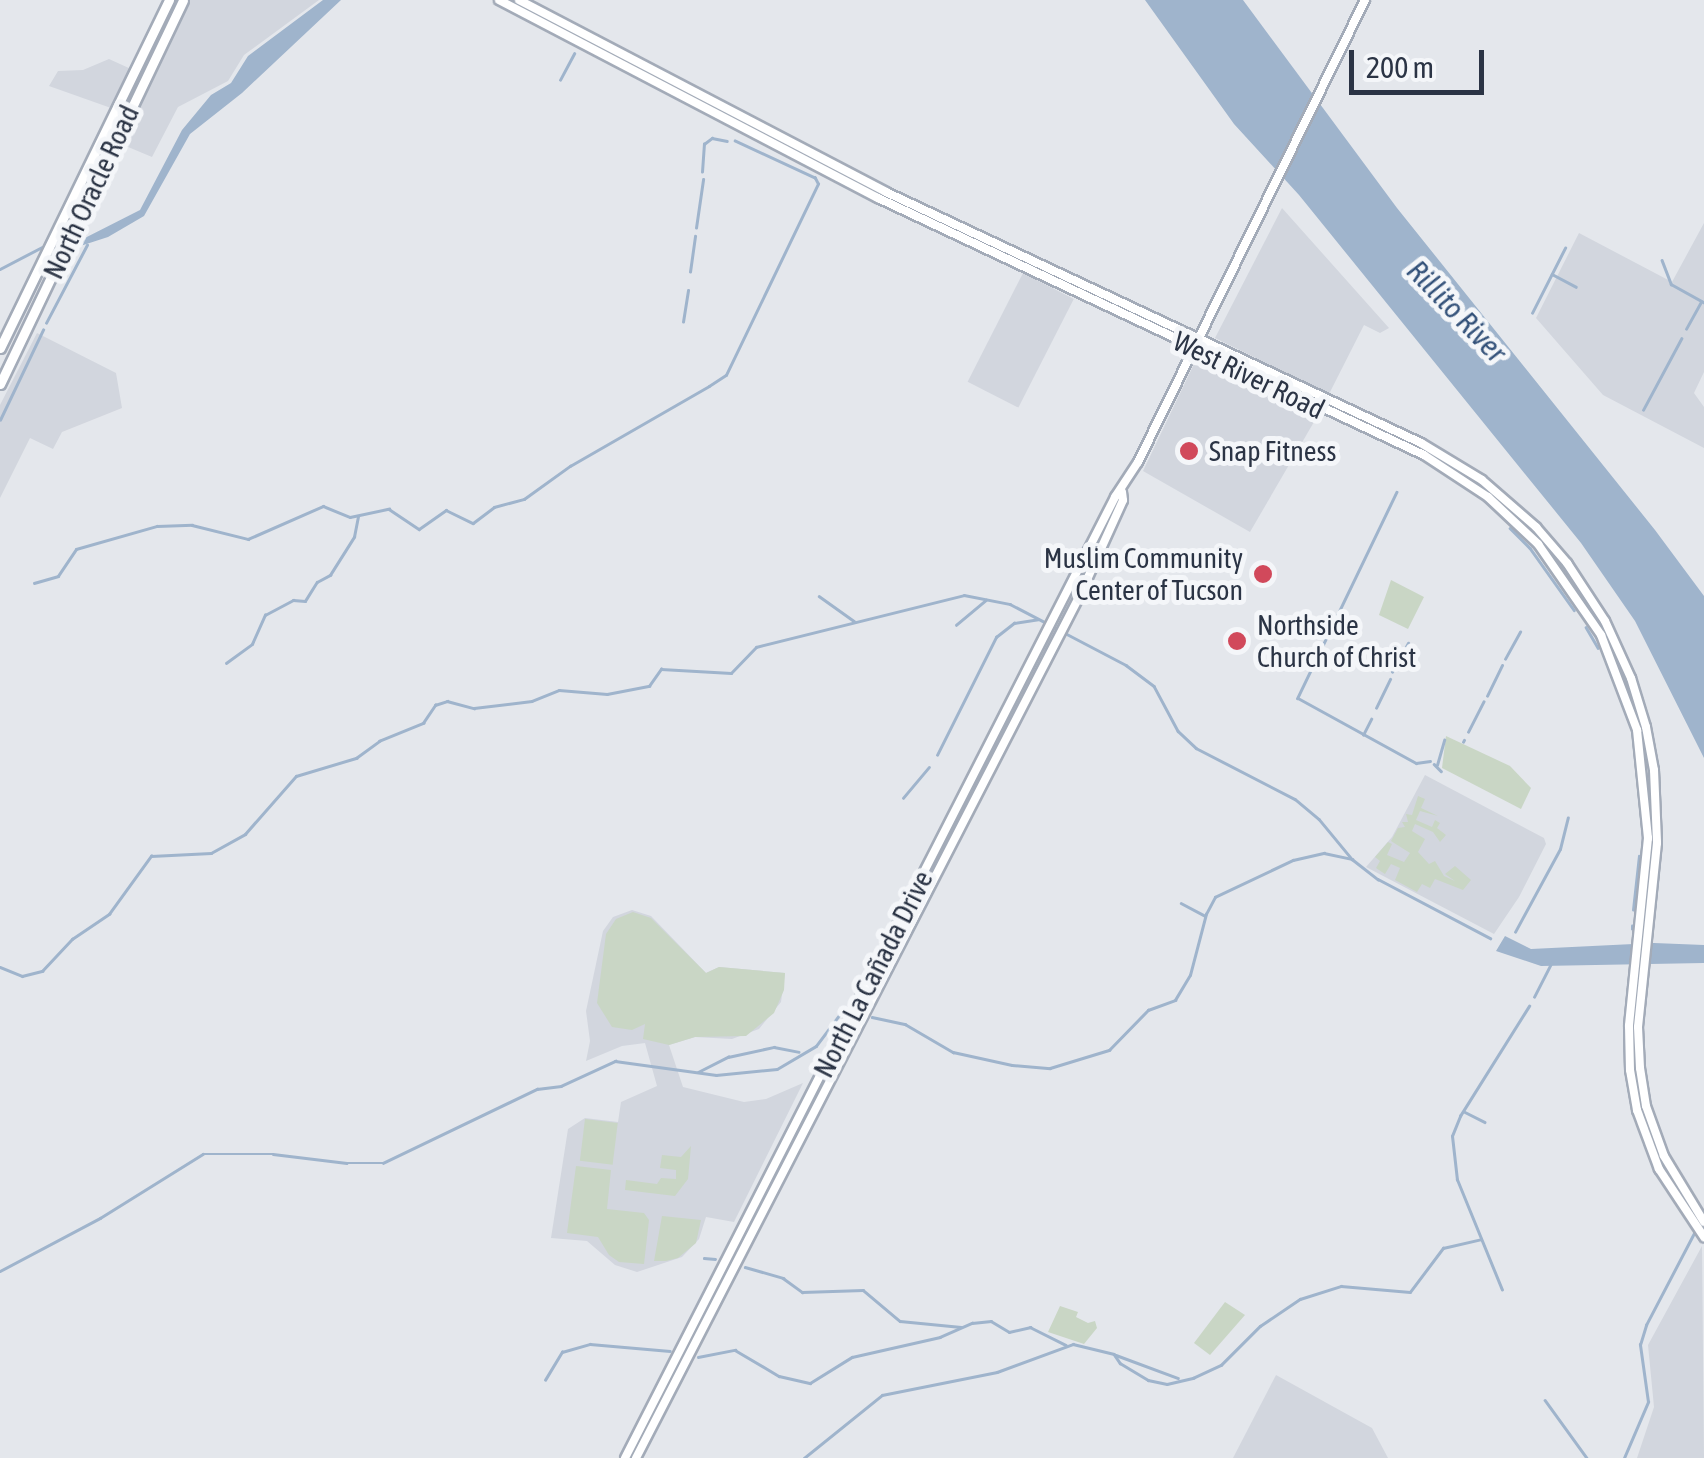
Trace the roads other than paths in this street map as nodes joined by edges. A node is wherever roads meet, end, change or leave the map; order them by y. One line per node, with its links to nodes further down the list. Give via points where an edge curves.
1 (169, 0): 7 (highway, North Oracle Road)
2 (183, 0): 8 (highway, North Oracle Road)
3 (499, 0): 6 (main road, West River Road, via 854,186)
4 (519, 0): 6 (main road, West River Road)
5 (1365, 0): 6 (main road, North La Cañada Drive)
6 (1197, 344): 9 (main road, North La Cañada Drive); 11 (main road, West River Road, via 1442,454 1491,487 1547,540 1598,609 1631,678 1652,759 1638,1026 1644,1093 1668,1166)
7 (0, 348)
8 (0, 384)
9 (1122, 492): 10 (main road, North La Cañada Drive, via 1054,622); 10 (main road, North La Cañada Drive, via 1064,627)
10 (1054, 634): 13 (main road, North La Cañada Drive); 14 (main road, North La Cañada Drive)
11 (1699, 1221): 12 (main road, West River Road)
12 (1703, 1236)
13 (625, 1458)
14 (636, 1458)

